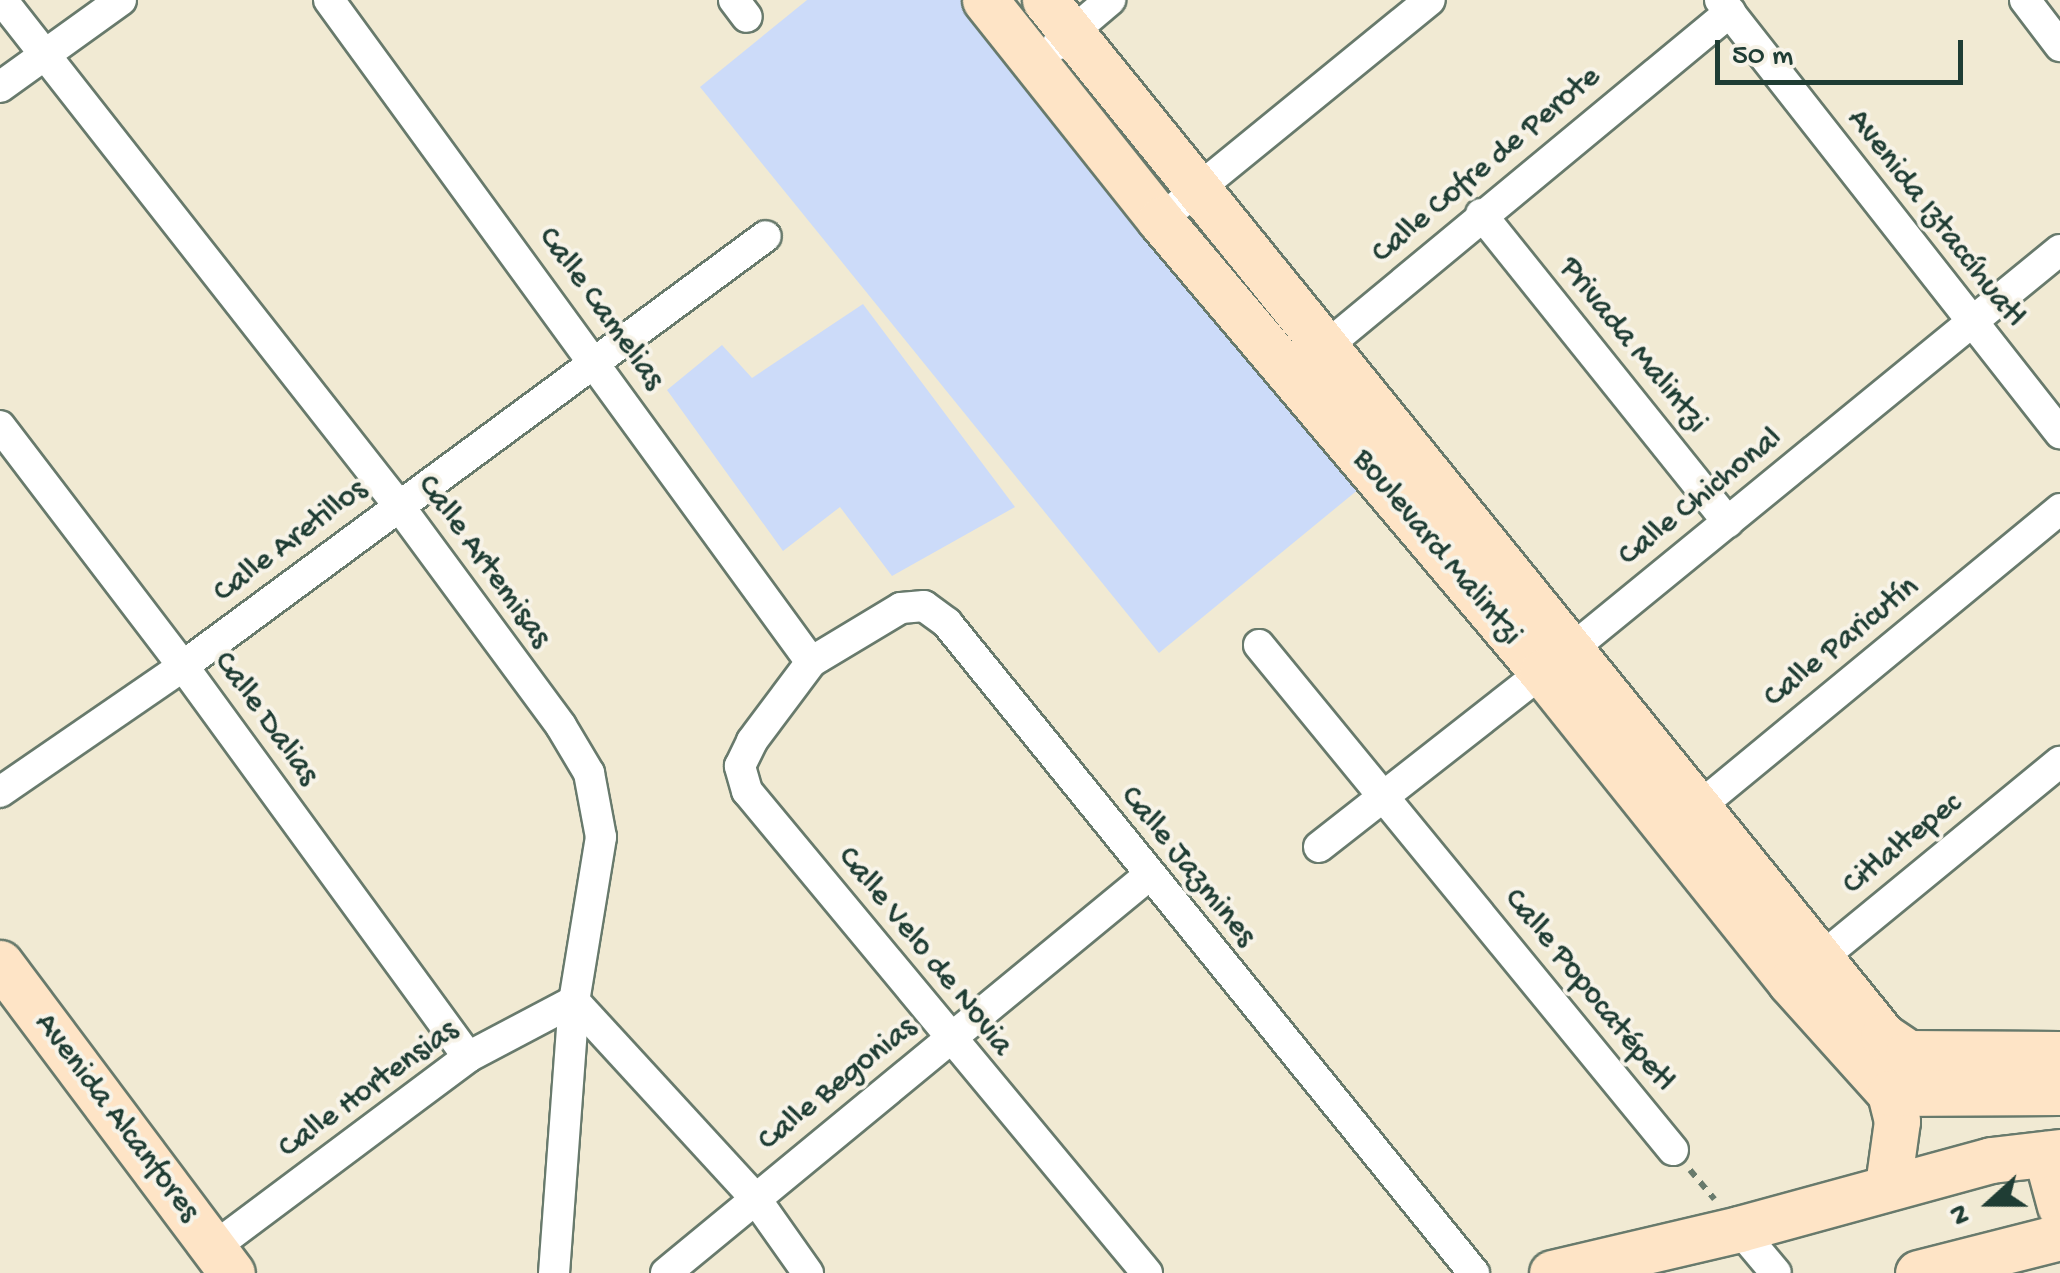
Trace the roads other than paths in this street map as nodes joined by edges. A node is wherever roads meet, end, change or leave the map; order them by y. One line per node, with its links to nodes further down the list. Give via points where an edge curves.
1 (2, 0): 11 (street, Calle Artemisas)
2 (120, 0): 11 (street)
3 (329, 0): 21 (street, Calle Camelias)
4 (985, 0): 12 (street, Boulevard Malintzi)
5 (1110, 0): 9 (street)
6 (1430, 0): 14 (street)
7 (2026, 0): 10 (street)
8 (1725, 6): 15 (street, Calle Cofre de Perote); 19 (street, Avenida Iztaccíhuatl)
9 (1057, 16): 12 (street); 14 (street, Boulevard Malintzi)
10 (2060, 46)
11 (44, 54): 13 (street); 25 (street, Calle Artemisas)
12 (1036, 64): 16 (street, Boulevard Malintzi)
13 (0, 87)
14 (1197, 190): 16 (street); 20 (street, Boulevard Malintzi)
15 (1481, 214): 20 (street, Calle Cofre de Perote); 27 (street, Privada Malintzi)
16 (1160, 220): 22 (street, Boulevard Malintzi)
17 (766, 236): 21 (street, Calle Aretillos)
18 (2060, 250): 19 (street, Calle Chichonal)
19 (1970, 322): 24 (street, Avenida Iztaccíhuatl); 27 (street, Calle Chichonal)
20 (1328, 345): 22 (street, Calle Cofre de Perote); 29 (street, Boulevard Malintzi)
21 (596, 362): 25 (street, Calle Aretillos); 30 (street, Calle Camelias)
22 (1291, 377): 29 (street, Boulevard Malintzi)
23 (0, 426): 31 (street, Calle Dalias)
24 (2060, 433)
25 (399, 506): 31 (street, Calle Aretillos); 40 (street, Calle Artemisas, via 589,772 601,837)
26 (2060, 509): 35 (street, Calle Paricutín)
27 (1728, 522): 29 (street, Calle Chichonal)
28 (1259, 645): 34 (street, Calle Popocatépetl)
29 (1558, 660): 34 (street, Calle Chichonal); 35 (street, Boulevard Malintzi)
30 (811, 662): 37 (street, Calle Jazmines, via 901,608 924,606 947,623); 41 (street, Calle Velo de Novia, via 752,740 740,766 747,791)
31 (183, 666): 33 (street, Calle Aretillos); 43 (street, Calle Dalias)
32 (2060, 762): 39 (street, Citlaltepec)
33 (0, 792)
34 (1384, 795): 36 (street, Calle Chichonal); 46 (street, Calle Popocatépetl)
35 (1684, 818): 39 (street, Boulevard Malintzi)
36 (1319, 846)
37 (1148, 876): 41 (street, Calle Begonias); 58 (street, Calle Jazmines)
38 (0, 963): 53 (street, Avenida Alcanfores)
39 (1805, 971): 42 (street, via 1908,1053); 45 (street, Boulevard Malintzi)
40 (574, 1002): 43 (street, Calle Hortensias); 49 (street); 54 (street, Calle Artemisas)
41 (949, 1040): 49 (street, Calle Begonias); 57 (street, Calle Velo de Novia)
42 (2060, 1054)
43 (468, 1057): 53 (street, Calle Hortensias)
44 (2060, 1092): 45 (street)
45 (1890, 1093): 48 (street, via 1897,1122)
46 (1673, 1150)
47 (2053, 1153): 48 (street, via 1991,1160); 50 (street)
48 (1888, 1186): 51 (street)
49 (756, 1198): 55 (street, Calle Begonias); 56 (street)
50 (2060, 1206)
51 (1740, 1229): 59 (street); 60 (street)
52 (2060, 1236): 61 (street)
53 (222, 1260)
54 (554, 1273)
55 (666, 1273)
56 (808, 1273)
57 (1147, 1273)
58 (1474, 1273)
59 (1552, 1273)
60 (1776, 1273)
61 (1918, 1273)

